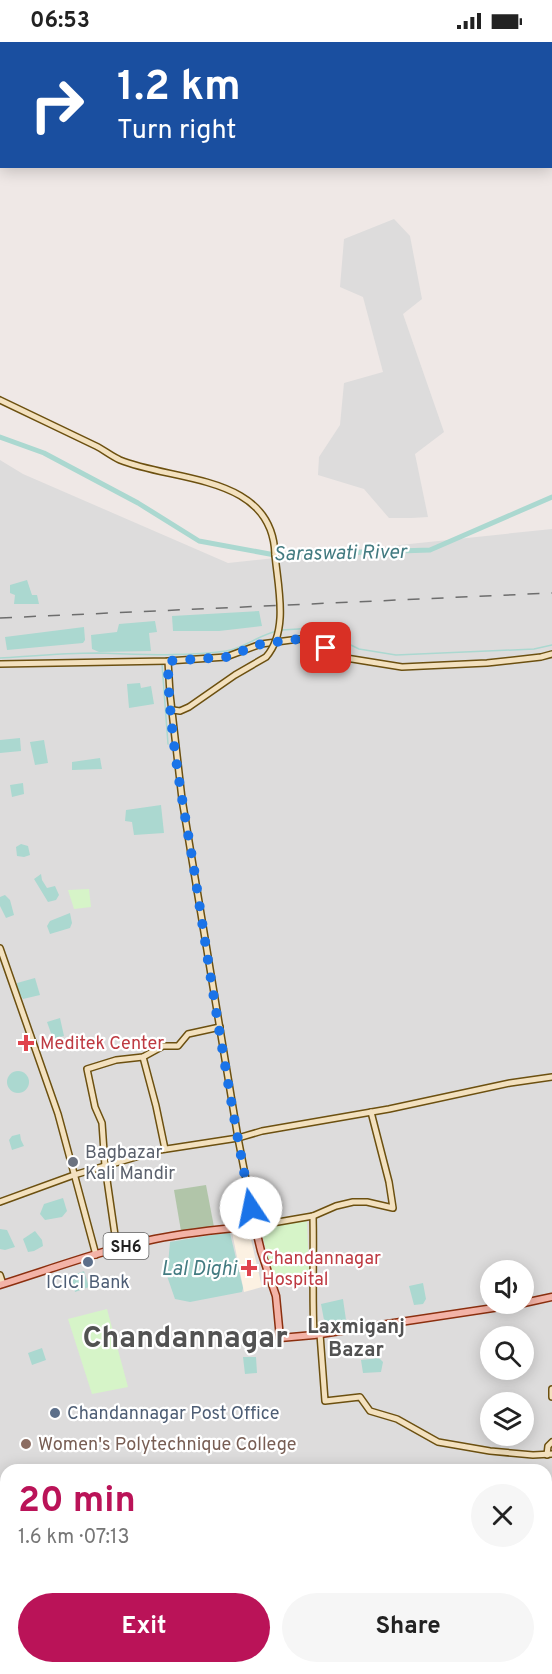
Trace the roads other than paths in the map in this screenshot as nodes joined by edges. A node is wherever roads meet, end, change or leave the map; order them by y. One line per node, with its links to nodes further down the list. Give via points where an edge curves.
1 (0, 400): 5 (street, bridge, via 118,459 219,486 243,497 265,518 275,546 280,619 270,653 189,707)
2 (552, 654): 3 (street, via 486,663 402,667 346,658 299,639 261,644 226,657)
3 (168, 661): 4 (street); 5 (street)
4 (0, 664)
5 (173, 710): 7 (street, via 182,800)
6 (0, 948): 14 (street, via 58,1114)
7 (220, 1027): 8 (street, via 188,1034 178,1046 163,1046); 11 (street)
8 (143, 1058): 12 (street); 13 (street, via 116,1060 87,1069 102,1124)
9 (552, 1077): 10 (street)
10 (371, 1113): 11 (street); 16 (street, via 393,1208 353,1202)
11 (238, 1138): 12 (street); 17 (street)
12 (165, 1149): 13 (street)
13 (105, 1166): 14 (street); 18 (street)
14 (74, 1175): 15 (street); 19 (street)
15 (0, 1202)
16 (313, 1216): 17 (street); 25 (street, via 312,1293)
17 (255, 1226): 18 (main road, SH6, via 179,1235); 25 (main road, via 276,1296 280,1338)
18 (117, 1249): 19 (main road, SH6)
19 (96, 1255): 21 (main road, SH6)
20 (0, 1275): 21 (street)
21 (2, 1285)
22 (552, 1296): 23 (main road)
23 (534, 1300)
24 (480, 1310): 25 (main road)
25 (317, 1335): 29 (street, via 325,1401 360,1397 370,1411 454,1446)
26 (552, 1389): 27 (street)
27 (552, 1396)
28 (552, 1442): 29 (street, via 548,1446)
29 (550, 1455)

